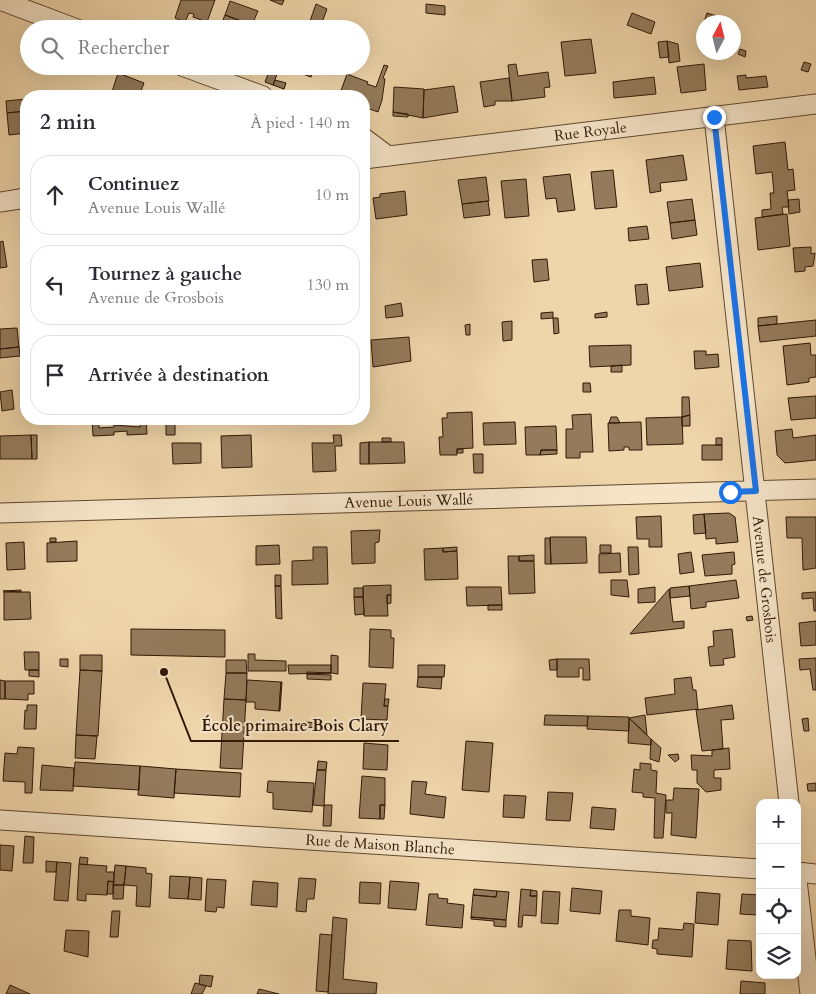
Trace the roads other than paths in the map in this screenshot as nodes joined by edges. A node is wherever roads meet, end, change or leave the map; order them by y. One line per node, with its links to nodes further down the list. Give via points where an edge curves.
1 (0, 0): 2 (street)
2 (53, 20)
3 (206, 75): 4 (street)
4 (247, 90)
5 (816, 104): 6 (street, Rue Royale)
6 (714, 117): 8 (street, Rue Royale); 13 (street, Avenue de Grosbois)
7 (370, 142): 8 (street)
8 (388, 156): 9 (street, Rue Royale)
9 (370, 158)
10 (20, 199): 11 (street)
11 (0, 202)
12 (816, 489): 13 (street, Avenue Louis Wallé)
13 (756, 491): 14 (street, Avenue Louis Wallé); 15 (street, Avenue de Grosbois)
14 (0, 512)
15 (789, 799)
16 (0, 820): 17 (street, Rue de Maison Blanche)
17 (756, 869)
18 (801, 872): 19 (street)
19 (816, 874)
20 (798, 889): 21 (street)
21 (810, 994)

